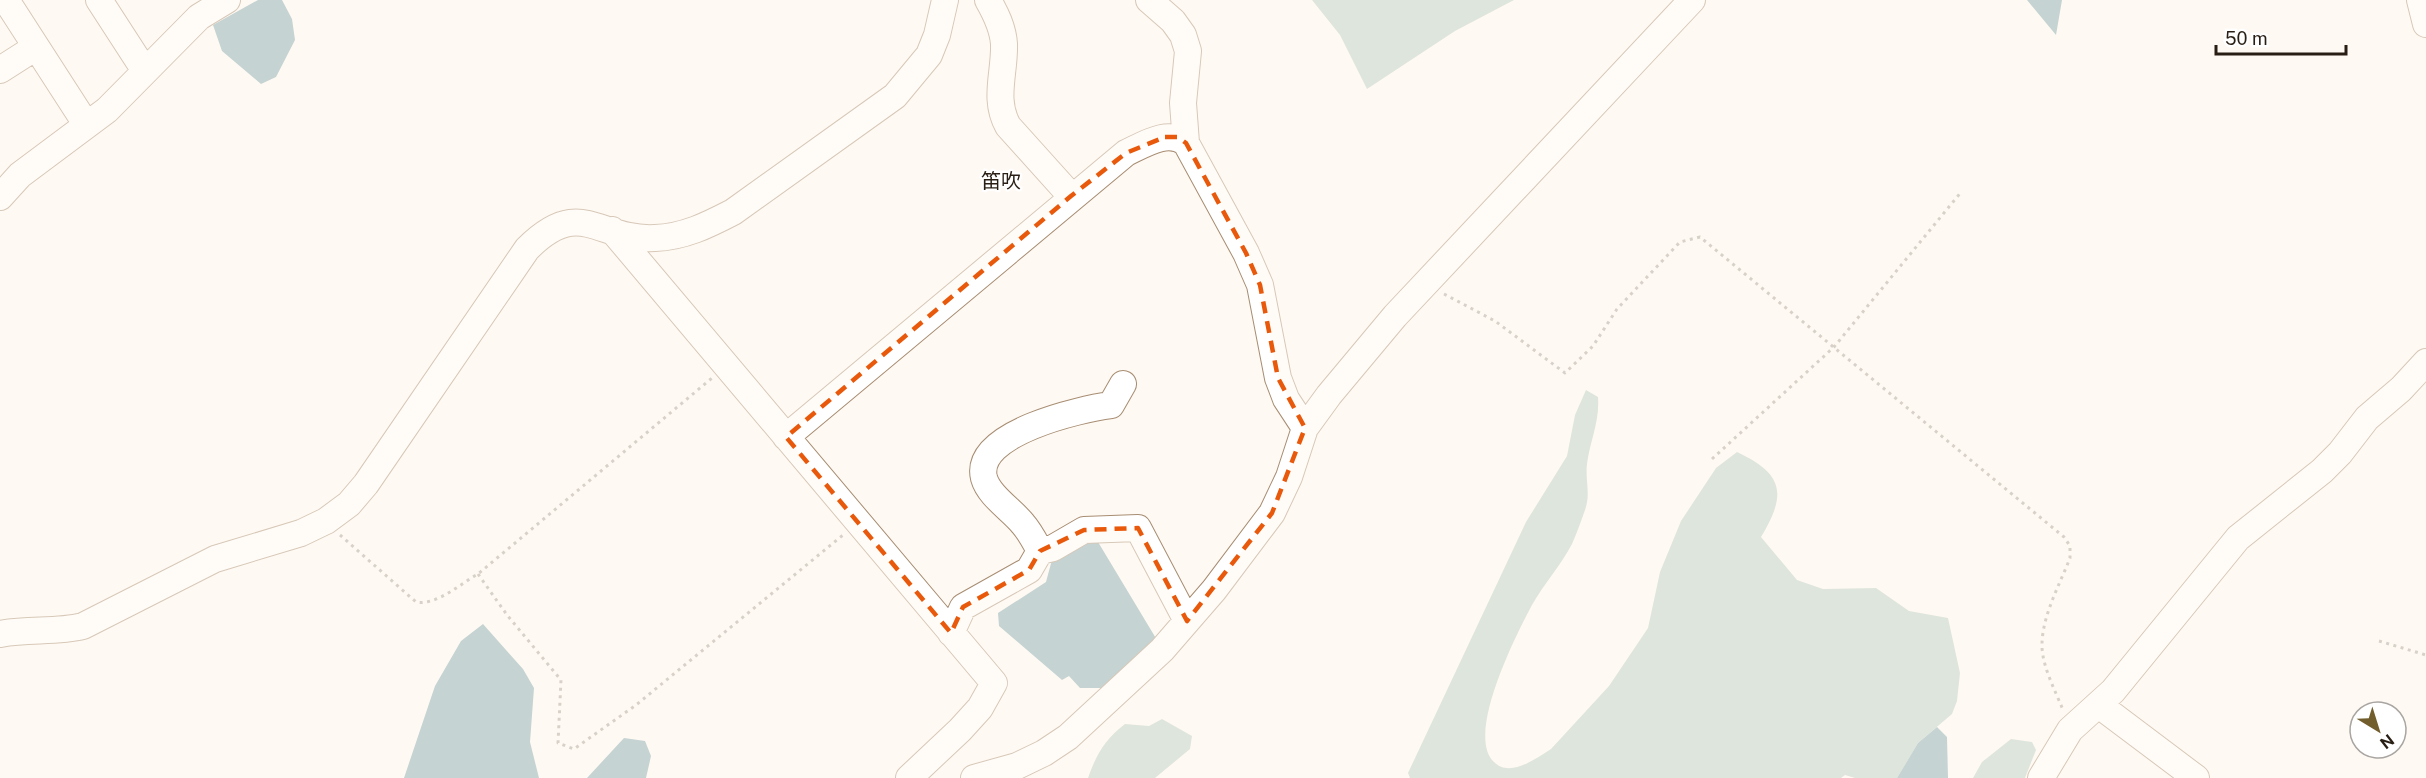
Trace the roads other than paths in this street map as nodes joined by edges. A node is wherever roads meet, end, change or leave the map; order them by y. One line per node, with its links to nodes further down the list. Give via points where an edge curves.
1 (6, 0): 11 (street)
2 (99, 0): 13 (street)
3 (227, 0): 9 (street)
4 (945, 0): 18 (street, via 929,55 895,96 733,212 680,235 635,237)
5 (988, 0): 16 (street, via 1002,29 1004,44 1001,114)
6 (1149, 0): 15 (street, via 1173,21 1188,51 1183,103)
7 (1692, 0): 21 (street, via 1426,284)
8 (2420, 0): 10 (street)
9 (193, 8): 13 (street)
10 (2426, 24)
11 (36, 47): 12 (street); 14 (street)
12 (0, 70)
13 (145, 71): 14 (street, via 107,110)
14 (86, 124): 17 (street, via 20,175)
15 (1186, 143): 16 (street, via 1178,137 1150,141 1126,153); 21 (street, via 1260,285 1278,378)
16 (1071, 196): 22 (street)
17 (0, 197)
18 (612, 230): 22 (street); 26 (street, via 581,222 560,224 527,249 366,484 349,504 326,521 301,534 215,559 83,626)
19 (2426, 362): 27 (street, via 2367,418 2322,471 2238,538)
20 (1123, 384): 23 (street, via 1111,405 1044,420 993,452 985,466 984,478 992,491 1024,525)
21 (1305, 428): 24 (street, via 1272,513)
22 (786, 437): 25 (street)
23 (1040, 551): 24 (street, via 1084,530 1138,528); 25 (street, via 1029,570 963,607)
24 (1187, 621): 29 (street, via 1134,677 1068,736 1017,766)
25 (951, 633): 28 (street, via 994,683 980,708)
26 (0, 634)
27 (2099, 705): 30 (street, via 2070,730); 31 (street)
28 (909, 778)
29 (974, 778)
30 (2041, 778)
31 (2196, 778)

